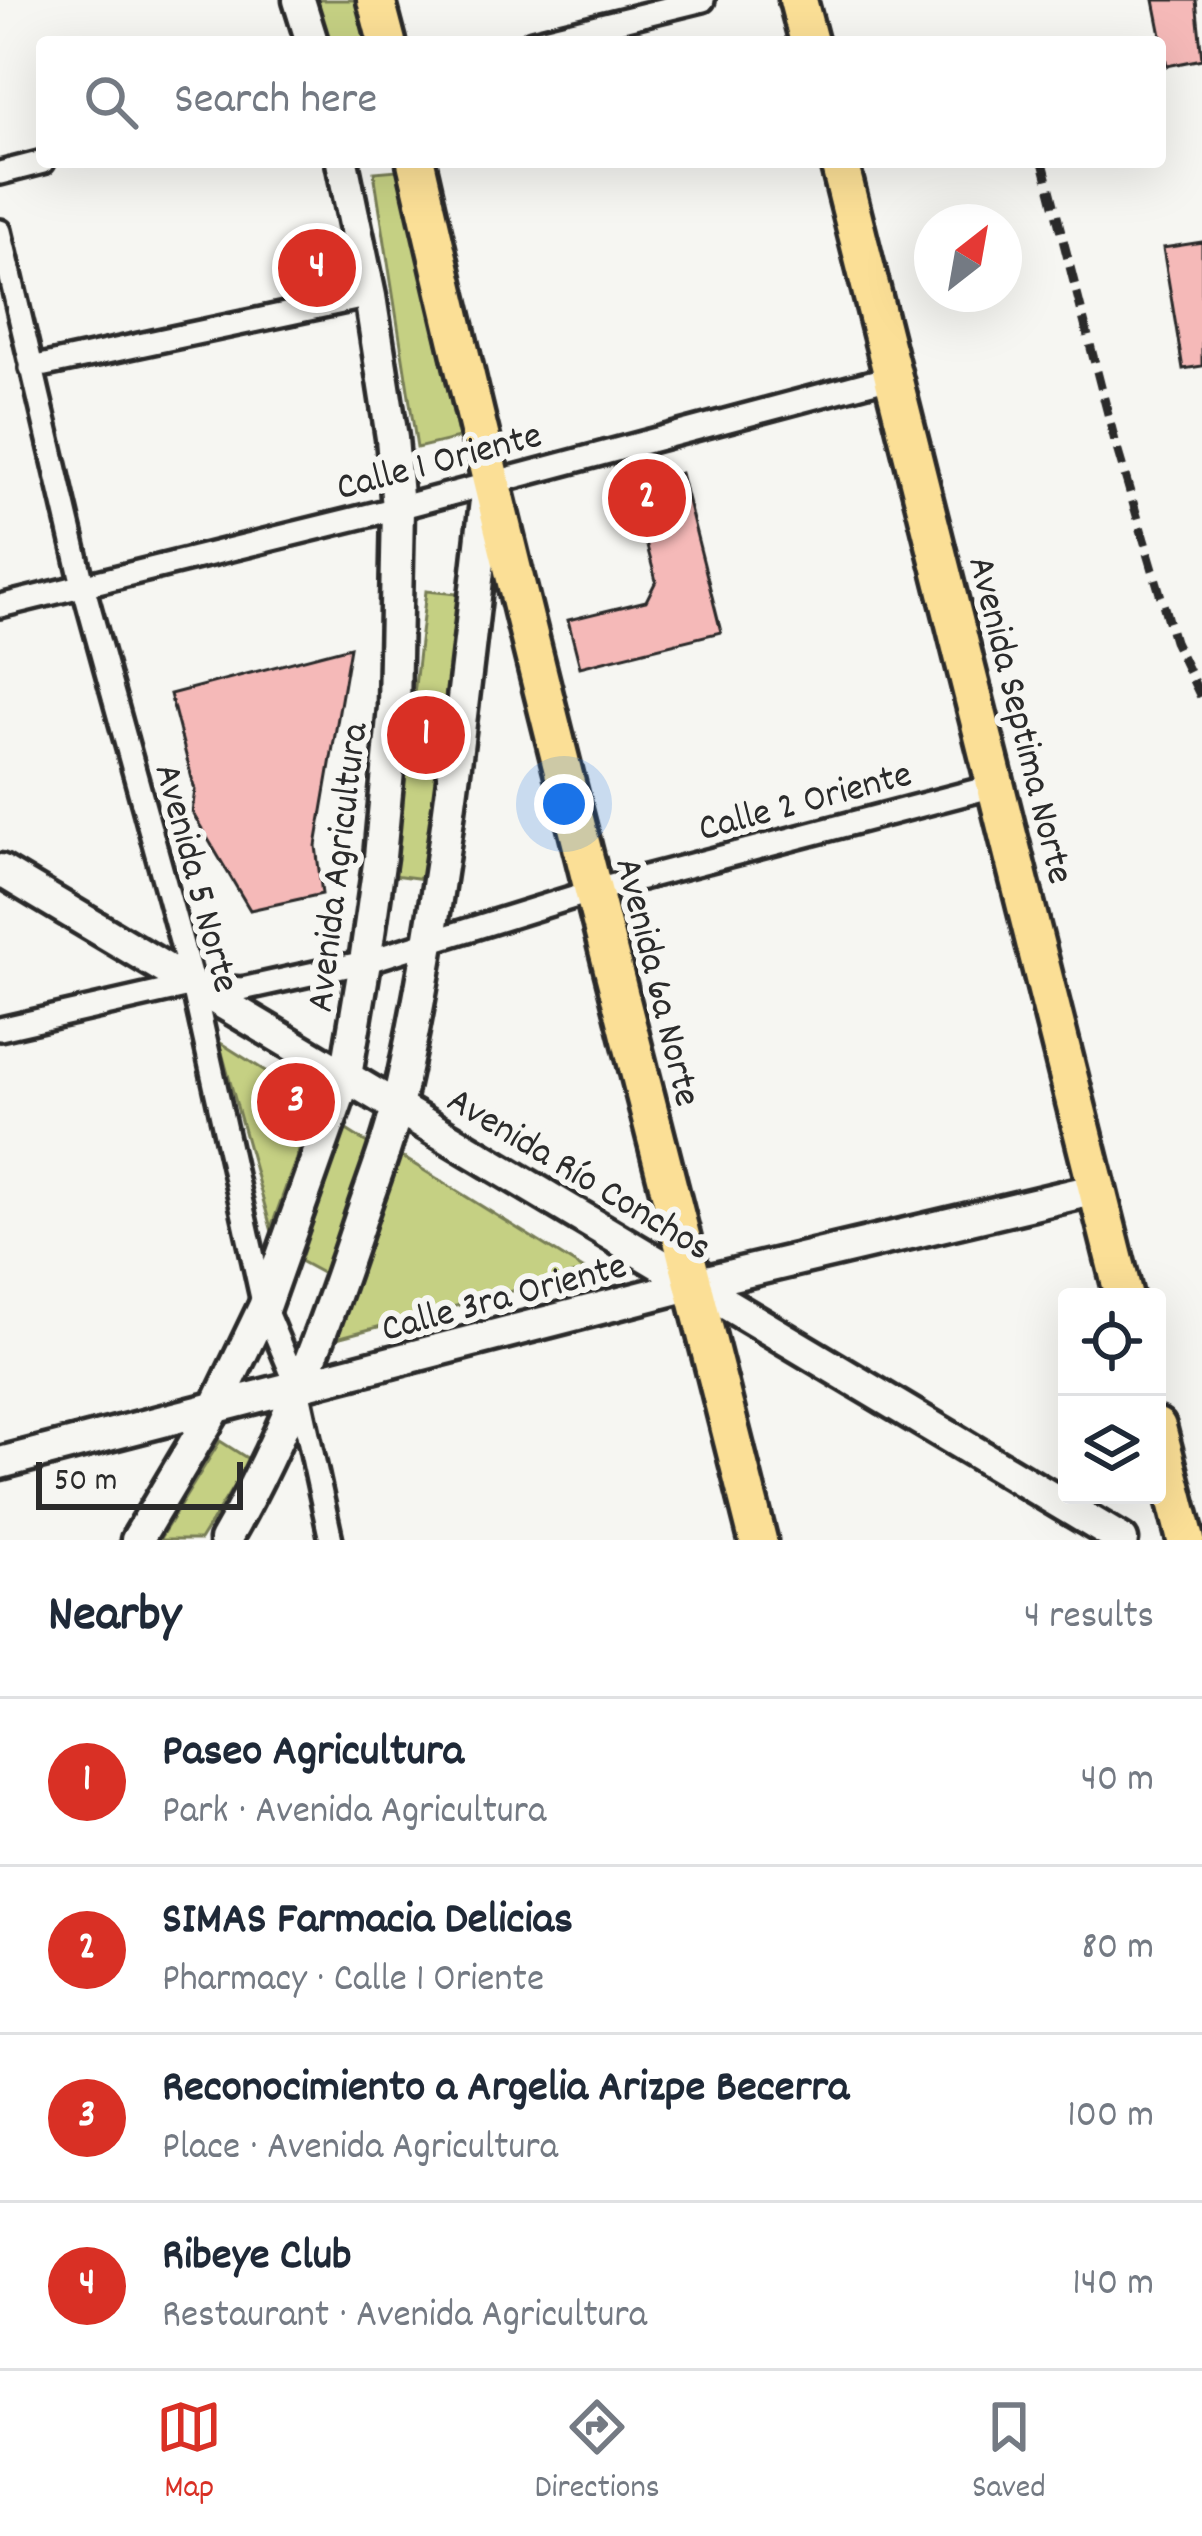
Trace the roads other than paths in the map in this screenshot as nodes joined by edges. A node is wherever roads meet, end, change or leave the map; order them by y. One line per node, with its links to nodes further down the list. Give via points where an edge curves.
1 (298, 0): 5 (main road)
2 (376, 0): 6 (main road)
3 (704, 0): 7 (street)
4 (798, 0): 8 (main road)
5 (309, 36)
6 (385, 36)
7 (557, 36)
8 (807, 36)
9 (36, 164): 13 (street)
10 (343, 168): 15 (main road, Avenida Agricultura)
11 (417, 168): 18 (main road, Avenida 6a Norte)
12 (841, 168): 17 (main road, Avenida Septima Norte)
13 (0, 173)
14 (0, 231): 16 (street, Avenida 5 Norte)
15 (370, 296): 16 (street); 19 (main road, Avenida Agricultura)
16 (31, 368): 20 (street, Avenida 5 Norte)
17 (894, 376): 18 (street, Calle 1 Oriente); 22 (main road, Avenida Septima Norte)
18 (488, 481): 19 (street, Calle 1 Oriente); 24 (main road, Avenida 6a Norte); 25 (main road)
19 (398, 508): 20 (street, Calle 1 Oriente); 26 (main road, Avenida Agricultura, via 394,706)
20 (83, 585): 21 (street, Calle 1 Oriente); 27 (street, Avenida 5 Norte)
21 (0, 606)
22 (998, 785): 24 (street, Calle 2 Oriente); 31 (main road, Avenida Septima Norte)
23 (0, 870): 27 (main road, Avenida Río Conchos)
24 (596, 890): 25 (street, Calle 2 Oriente); 32 (main road, Avenida 6a Norte)
25 (430, 940): 26 (street, Calle 2 Oriente); 30 (main road)
26 (365, 962): 27 (street, Calle 2 Oriente, via 242,989); 29 (main road, Avenida Agricultura)
27 (193, 985): 28 (street, Calle 2 Oriente); 29 (main road, Avenida Río Conchos); 34 (street, Avenida 5 Norte)
28 (0, 1029)
29 (346, 1076): 30 (main road, Avenida Río Conchos); 34 (main road, Avenida Agricultura)
30 (397, 1107): 32 (main road, Avenida Río Conchos); 35 (main road)
31 (1097, 1189): 32 (main road, Calle 3ra Oriente); 33 (main road, Avenida Septima Norte)
32 (694, 1285): 35 (main road, Calle 3ra Oriente); 42 (main road, Avenida 6a Norte); 43 (main road, Avenida Río Conchos)
33 (1122, 1288)
34 (264, 1306): 35 (street, Avenida 5 Norte); 36 (main road, Avenida Agricultura)
35 (298, 1388): 36 (main road, Calle 3ra Oriente); 40 (main road); 41 (street, Avenida 5 Norte)
36 (215, 1409): 38 (main road, Calle 3ra Oriente); 39 (main road, Avenida Agricultura)
37 (1166, 1462): 44 (main road)
38 (0, 1463)
39 (137, 1540)
40 (225, 1540)
41 (331, 1540)
42 (758, 1540)
43 (1121, 1540)
44 (1186, 1540)

